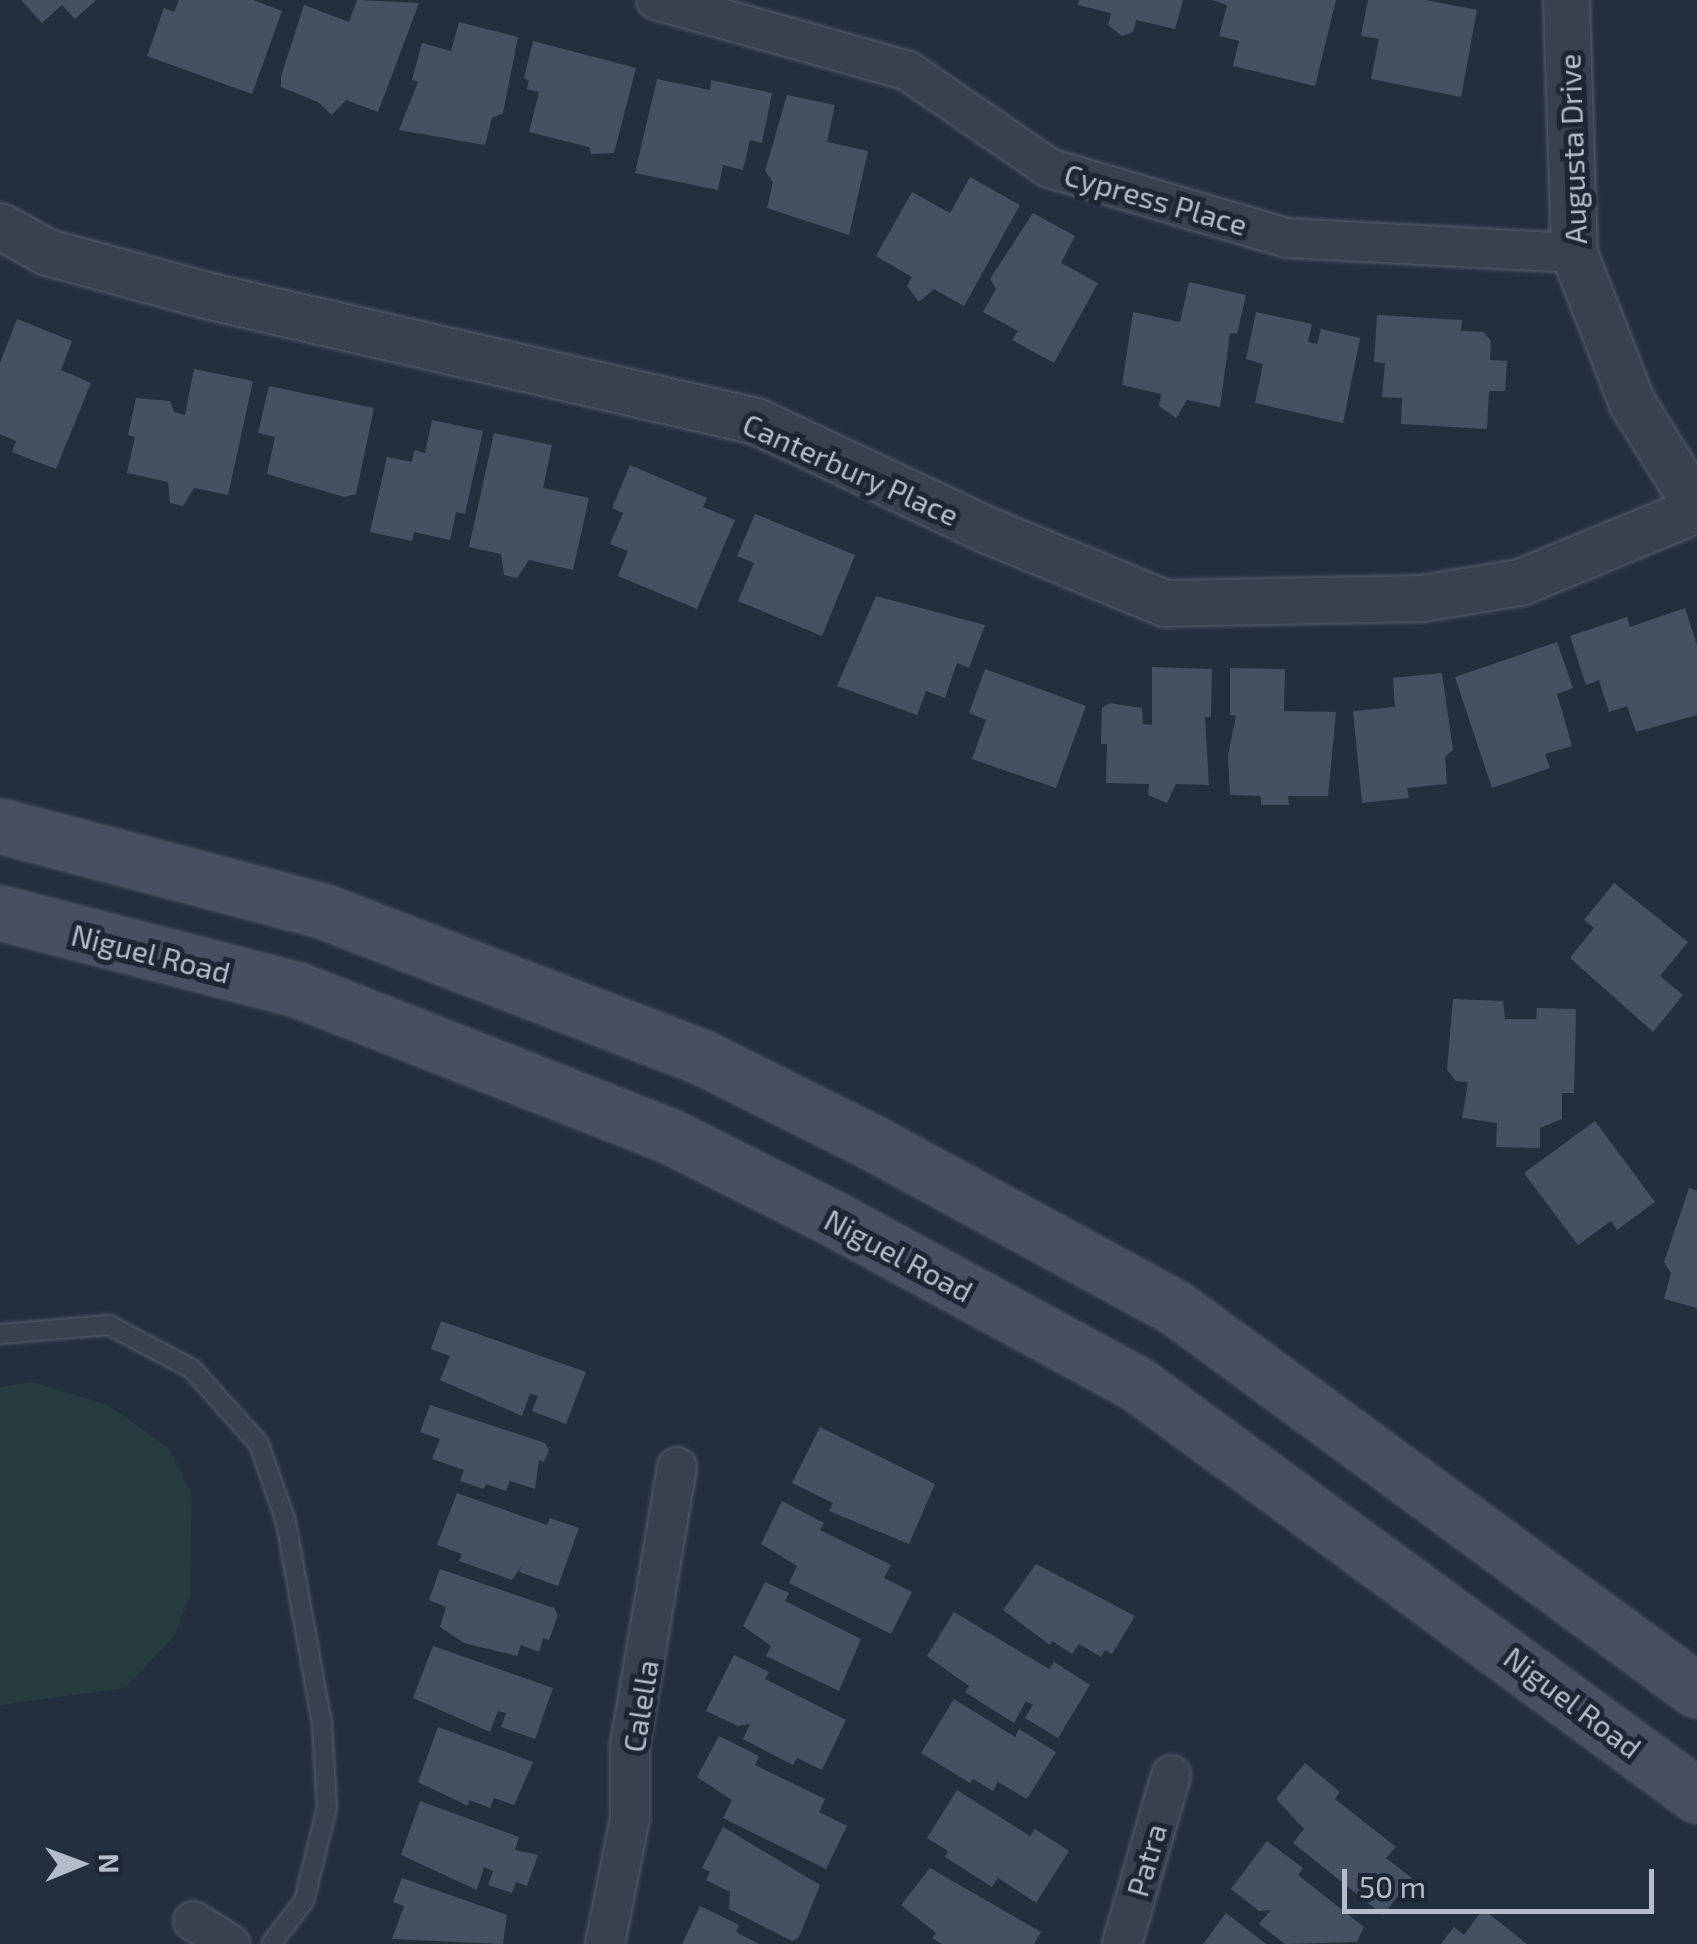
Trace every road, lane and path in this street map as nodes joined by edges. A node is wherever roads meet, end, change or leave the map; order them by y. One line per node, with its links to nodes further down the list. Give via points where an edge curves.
1 (656, 0): 4 (street, Cypress Place, via 908,70 1048,168 1287,238)
2 (1566, 0): 4 (street, Augusta Drive)
3 (0, 226): 5 (street, Canterbury Place, via 47,252 210,296 756,421 990,531 1165,603 1422,598 1520,582)
4 (1574, 253): 5 (street, Augusta Drive, via 1631,401)
5 (1697, 509)
6 (0, 826): 10 (main road, via 325,912 706,1059 873,1143 1177,1309)
7 (0, 914): 12 (main road, Niguel Road, via 298,990 667,1135 834,1219 1138,1385)
8 (0, 1334): 15 (lane, via 109,1325 192,1369 259,1444 286,1522 322,1724 326,1808 304,1901)
9 (677, 1467): 16 (street, Calella, via 630,1746 630,1818)
10 (1697, 1690)
11 (1172, 1775): 17 (street, Patra)
12 (1697, 1796)
13 (193, 1921): 14 (street)
14 (230, 1944)
15 (271, 1944)
16 (605, 1944)
17 (1122, 1944)

